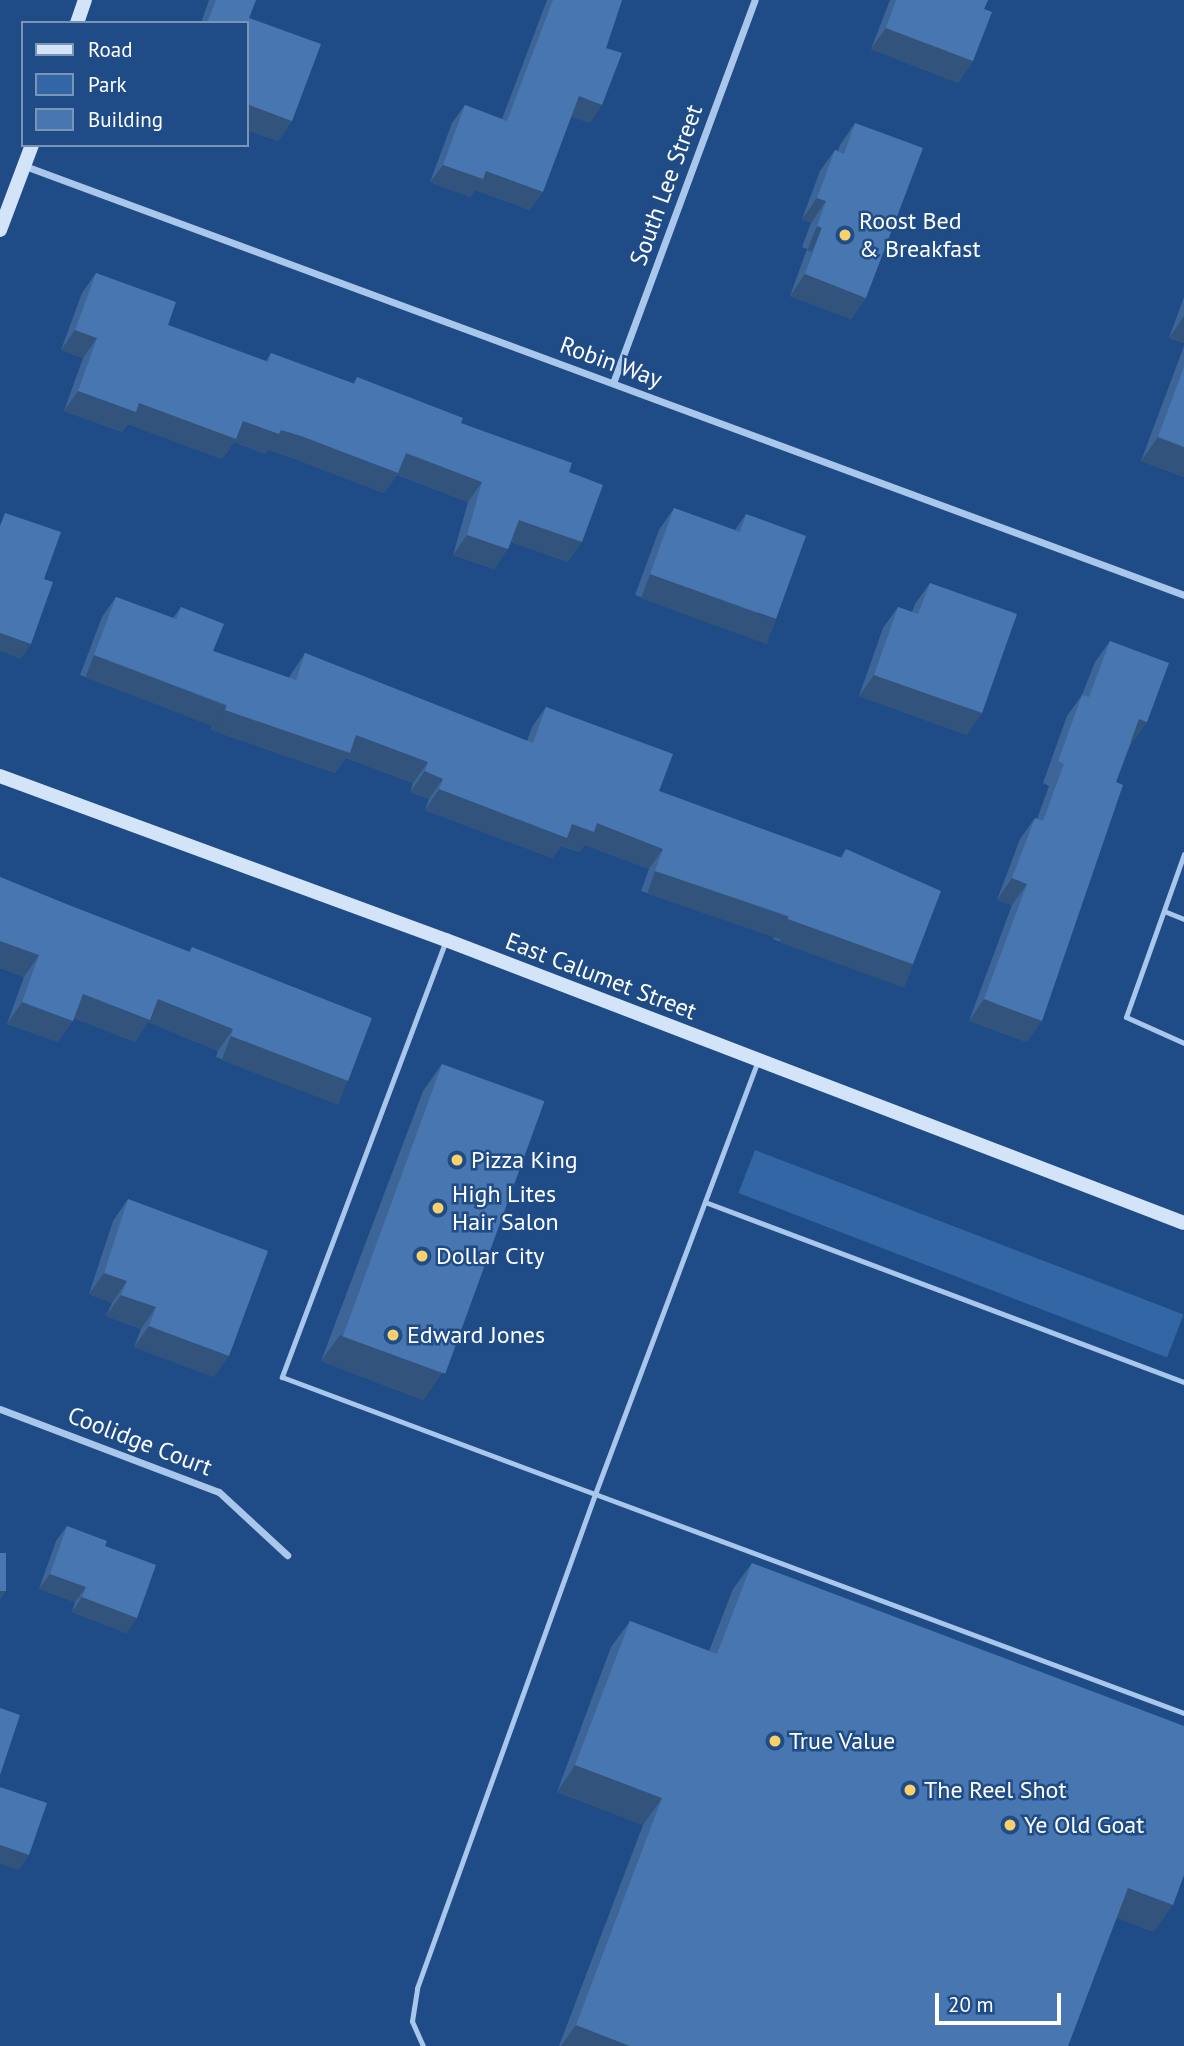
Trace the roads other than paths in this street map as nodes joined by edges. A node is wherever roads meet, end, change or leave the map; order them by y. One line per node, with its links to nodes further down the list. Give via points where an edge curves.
1 (85, 0): 3 (main road)
2 (755, 0): 7 (street, South Lee Street)
3 (78, 21)
4 (31, 147): 5 (main road)
5 (25, 166): 6 (main road); 7 (street, Robin Way)
6 (0, 230)
7 (613, 383): 8 (street, Robin Way)
8 (1184, 595)
9 (0, 776): 13 (main road, East Calumet Street)
10 (1184, 854): 11 (lane)
11 (1164, 911): 12 (lane); 14 (lane, via 1126,1017)
12 (1184, 919)
13 (446, 940): 15 (main road, East Calumet Street); 20 (lane, via 282,1377)
14 (1184, 1043)
15 (758, 1060): 16 (lane); 17 (main road, East Calumet Street)
16 (705, 1202): 18 (lane); 20 (lane)
17 (1184, 1223)
18 (1184, 1382)
19 (0, 1409): 21 (street, Coolidge Court, via 219,1492)
20 (596, 1494): 22 (lane); 23 (lane, via 417,1988 412,2021)
21 (287, 1555)
22 (1184, 1713)
23 (423, 2046)

